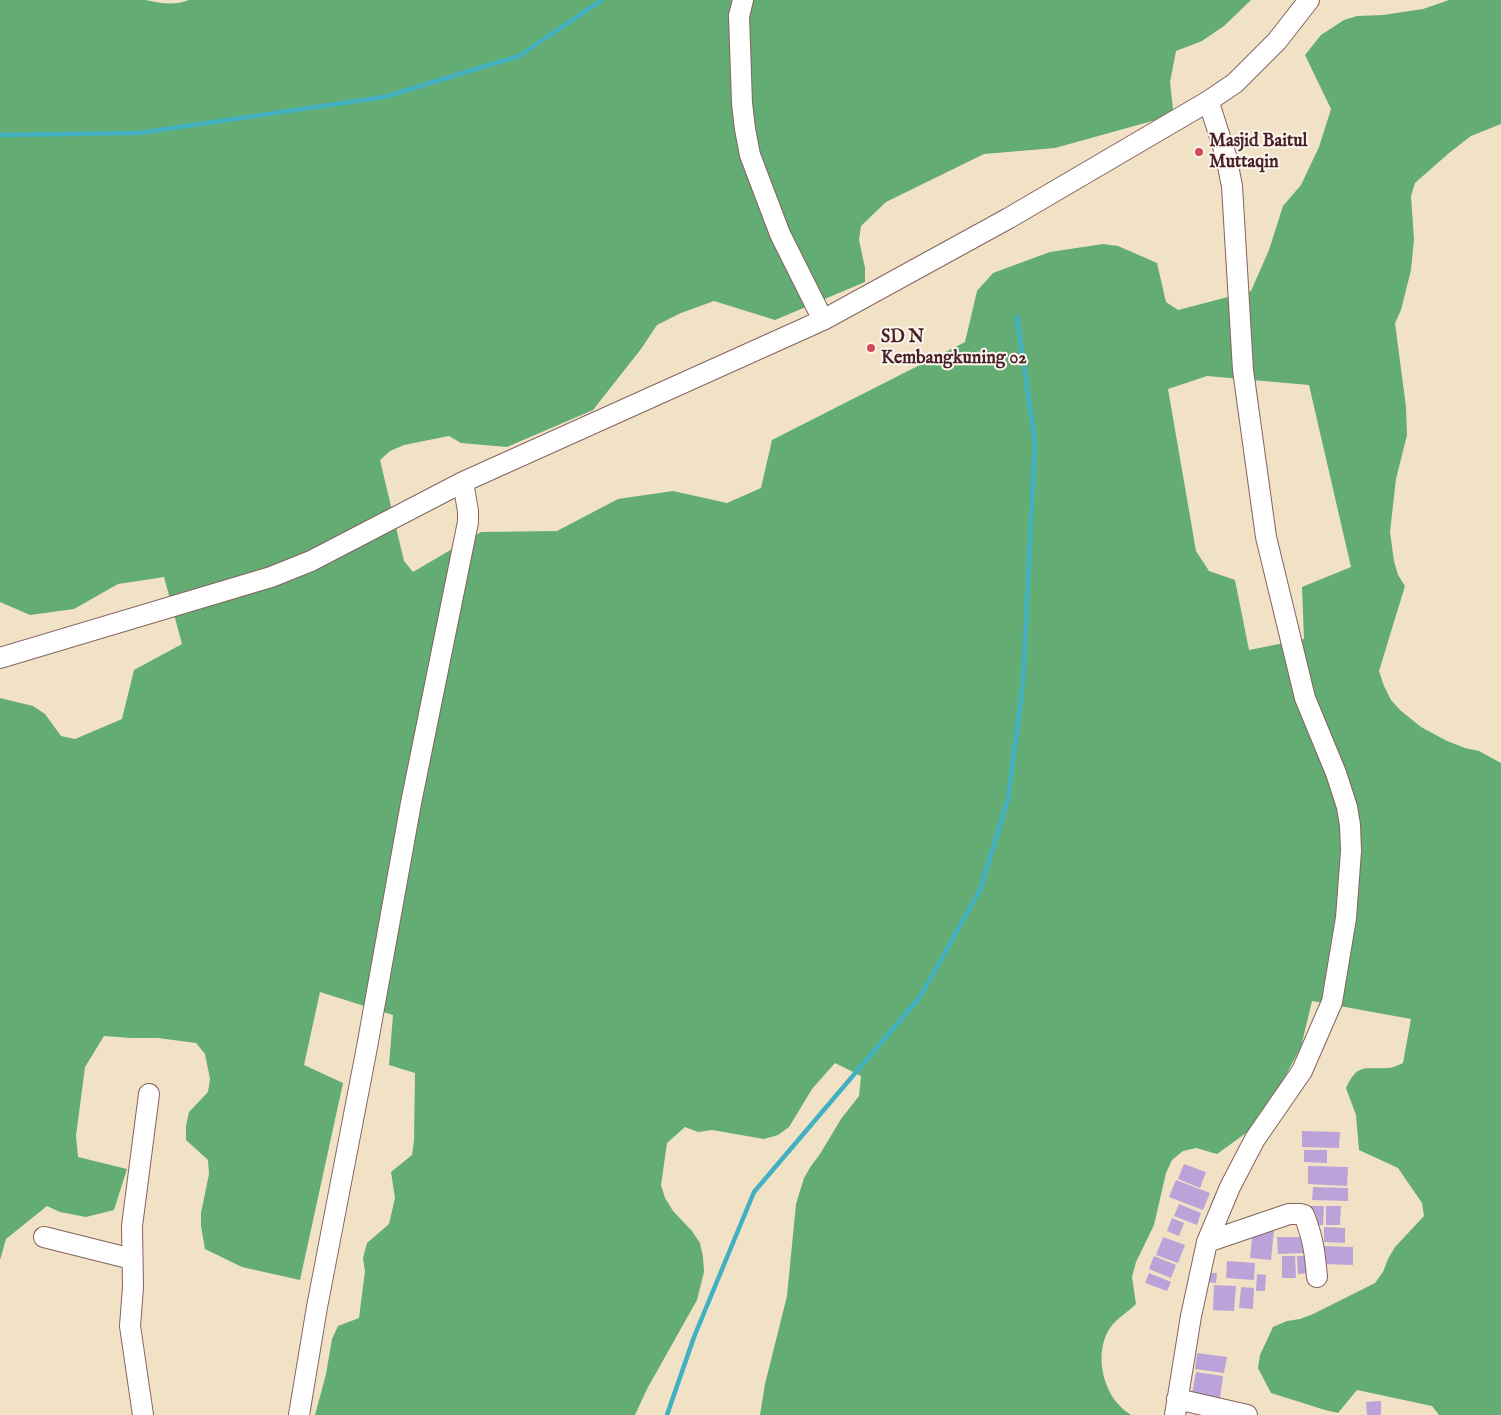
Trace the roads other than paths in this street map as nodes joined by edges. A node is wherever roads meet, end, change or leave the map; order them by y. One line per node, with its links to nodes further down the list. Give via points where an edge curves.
1 (743, 0): 4 (street, via 739,16 742,103 750,155 780,234)
2 (1309, 0): 3 (street, via 1277,41 1235,82)
3 (1206, 102): 4 (street, via 1009,218); 9 (street, via 1226,156 1232,186 1243,370 1266,537 1305,698 1347,807 1351,852 1346,918 1332,1002 1302,1070 1255,1139 1234,1179)
4 (823, 320): 5 (street)
5 (463, 482): 6 (street, via 311,561 271,577); 14 (street, via 468,522 411,803)
6 (0, 658)
7 (149, 1094): 10 (street, via 132,1226)
8 (44, 1237): 10 (street)
9 (1207, 1242): 11 (street, via 1289,1214 1302,1214 1311,1233); 12 (street)
10 (132, 1259): 13 (street, via 130,1326)
11 (1317, 1277)
12 (1176, 1407): 15 (street)
13 (143, 1415)
14 (299, 1415)
15 (1247, 1415)

